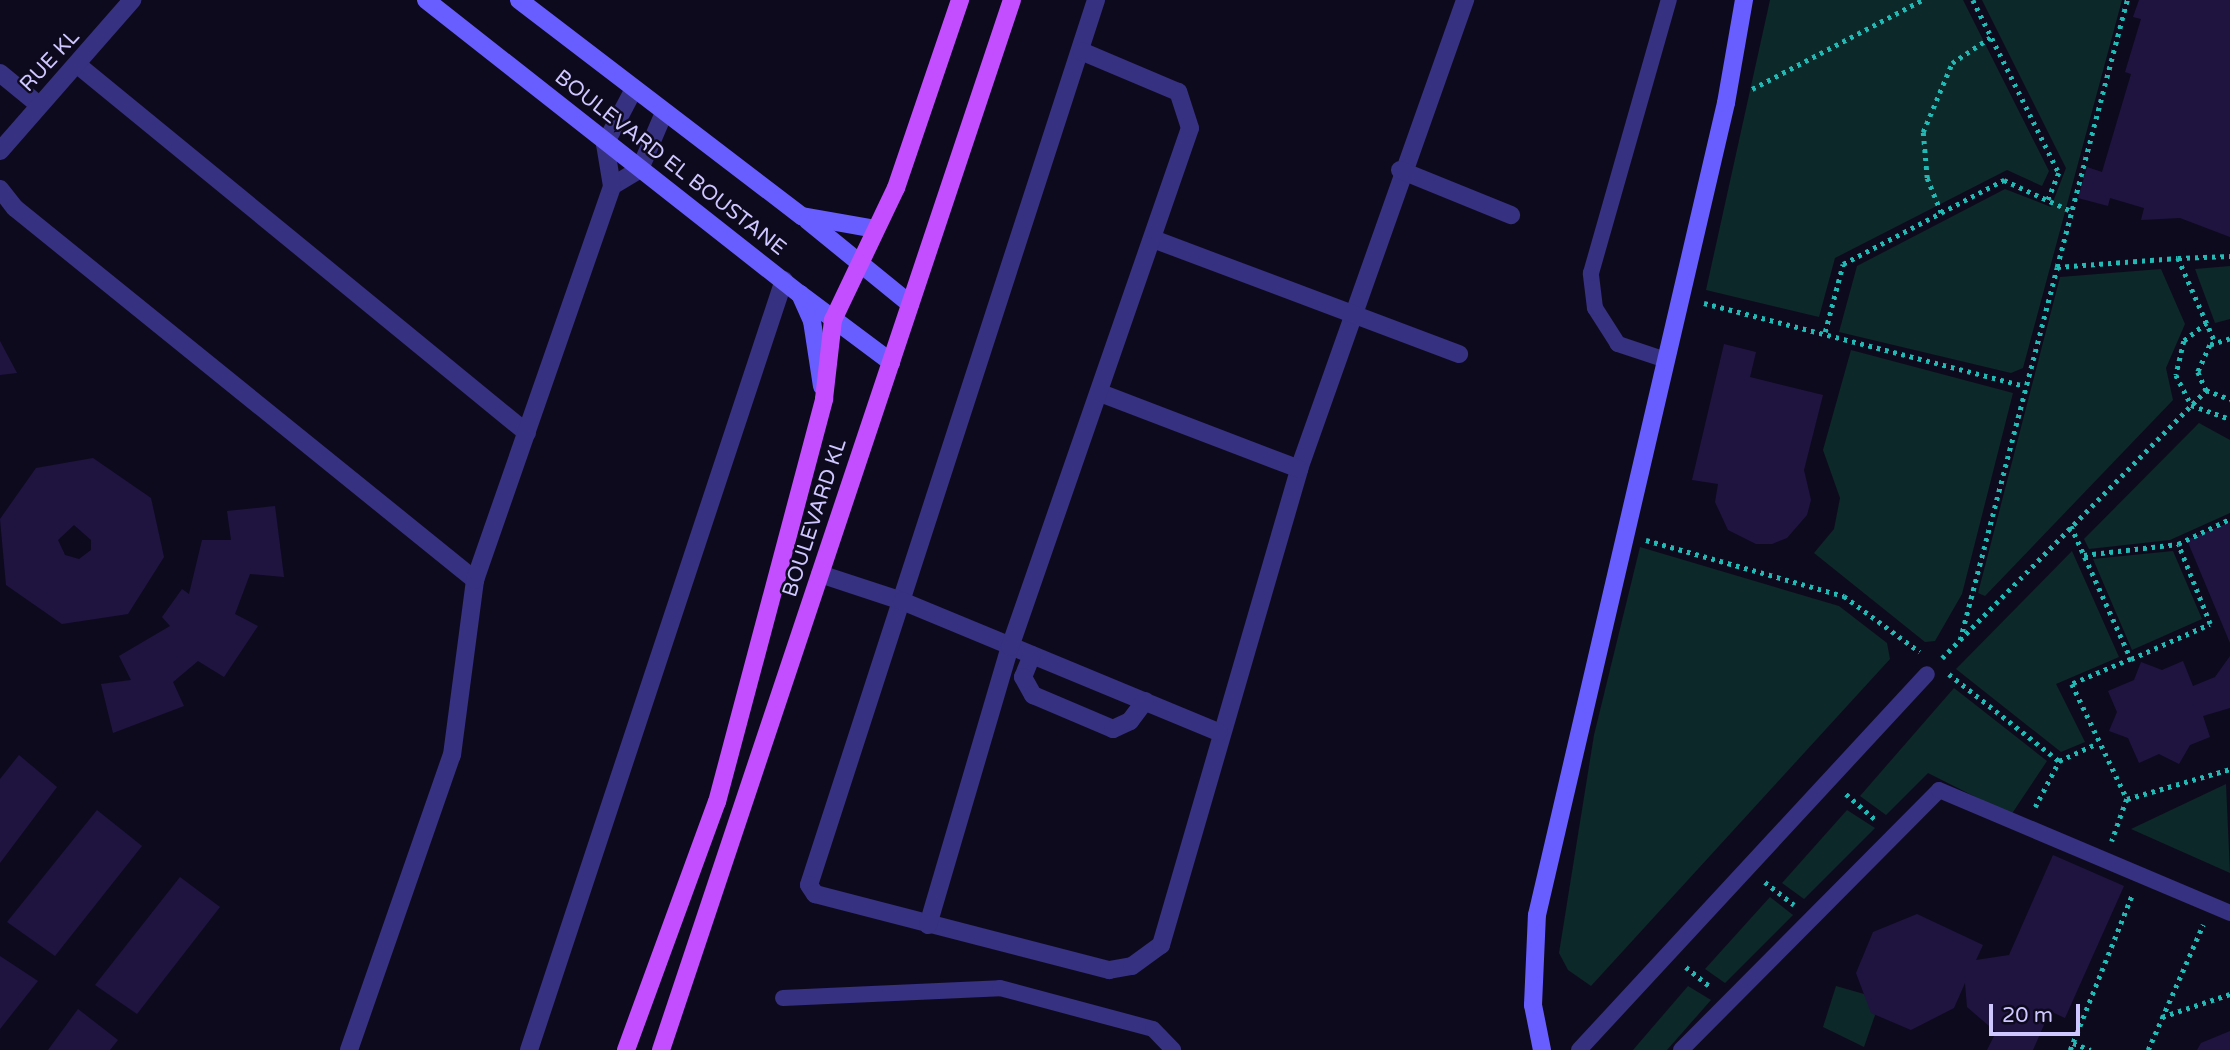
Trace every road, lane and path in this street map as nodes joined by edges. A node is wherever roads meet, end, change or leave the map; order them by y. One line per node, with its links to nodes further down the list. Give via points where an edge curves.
1 (132, 0): 15 (street, RUE KL)
2 (426, 0): 21 (main road, BOULEVARD EL BOUSTANE)
3 (519, 0): 17 (main road)
4 (960, 0): 32 (main road, BOULEVARD KL, via 896,188)
5 (1012, 0): 41 (main road, BOULEVARD KL)
6 (1096, 0): 14 (street)
7 (1465, 0): 24 (street)
8 (1669, 0): 49 (lane, via 1591,272 1595,308 1618,344)
9 (1744, 0): 18 (main road)
10 (1922, 0): 18 (path)
11 (1973, 0): 13 (path)
12 (2127, 0): 28 (path)
13 (1992, 37): 27 (path, via 2059,173); 29 (path, via 1952,63 1923,132 1927,178)
14 (1082, 51): 33 (street, via 1178,92 1185,107 1190,128); 67 (street)
15 (79, 66): 19 (street, RUE KL); 58 (street)
16 (0, 73): 19 (street)
17 (634, 91): 20 (main road); 21 (street)
18 (1726, 103): 40 (main road)
19 (39, 105): 22 (street, RUE KL)
20 (663, 115): 23 (street); 31 (main road)
21 (605, 144): 23 (main road, BOULEVARD EL BOUSTANE); 25 (street)
22 (0, 151)
23 (640, 169): 25 (street); 38 (main road, BOULEVARD EL BOUSTANE)
24 (1400, 170): 30 (street); 42 (street)
25 (612, 186): 58 (street)
26 (0, 189): 66 (street, via 15,208)
27 (2048, 200): 28 (path); 29 (path, via 2004,180)
28 (2071, 211): 37 (path)
29 (1941, 213): 45 (path, via 1843,264)
30 (1511, 215)
31 (802, 216): 32 (main road); 36 (main road)
32 (875, 229): 36 (main road, BOULEVARD KL)
33 (1153, 239): 42 (street); 53 (street)
34 (2230, 256): 35 (path)
35 (2178, 258): 37 (path); 44 (path)
36 (857, 263): 41 (main road); 43 (main road, BOULEVARD KL)
37 (2057, 267): 51 (path)
38 (784, 280): 39 (main road, BOULEVARD EL BOUSTANE); 97 (street)
39 (800, 294): 43 (main road); 55 (main road, BOULEVARD EL BOUSTANE, via 812,321)
40 (1681, 298): 45 (path); 49 (main road)
41 (910, 304): 50 (main road, BOULEVARD KL)
42 (1351, 311): 48 (street); 59 (street)
43 (833, 320): 50 (main road); 55 (main road, BOULEVARD KL)
44 (2207, 323): 47 (path); 56 (path, via 2184,341 2177,358 2176,375)
45 (1825, 332): 51 (path)
46 (2230, 339): 47 (path)
47 (2215, 342): 52 (path, via 2199,362)
48 (1459, 354)
49 (1666, 360): 62 (main road)
50 (891, 362): 65 (main road, BOULEVARD KL)
51 (2021, 385): 68 (path)
52 (2206, 390): 54 (path); 56 (path)
53 (1103, 394): 59 (street); 69 (street)
54 (2230, 398)
55 (824, 399): 98 (main road, BOULEVARD KL, via 717,802)
56 (2191, 405): 57 (path); 61 (path)
57 (2230, 419)
58 (527, 433): 66 (street)
59 (1299, 468): 74 (street)
60 (2230, 519): 63 (path)
61 (2071, 526): 64 (path); 68 (path)
62 (1624, 534): 72 (path, via 1844,596); 101 (main road, via 1537,915 1532,1004)
63 (2178, 544): 64 (path); 71 (path, via 2210,624)
64 (2084, 555): 71 (path)
65 (820, 574): 67 (street); 99 (main road, BOULEVARD KL)
66 (475, 580): 96 (street, via 452,755)
67 (902, 601): 69 (street); 87 (street, via 809,885 815,894)
68 (1960, 640): 72 (path)
69 (1010, 647): 70 (street); 87 (street)
70 (1032, 655): 73 (street); 73 (street, via 1024,677 1033,695 1113,729 1130,721)
71 (2131, 659): 75 (path, via 2072,684)
72 (1932, 669): 76 (path); 95 (lane)
73 (1145, 701): 74 (street)
74 (1219, 732): 87 (street, via 1161,945 1146,958 1109,970)
75 (2096, 744): 76 (path); 78 (path)
76 (2059, 761): 81 (path)
77 (2230, 769): 78 (path)
78 (2127, 799): 82 (path)
79 (1861, 807): 80 (path)
80 (1874, 818)
81 (2024, 828): 82 (lane); 102 (lane, via 1939,790)
82 (2105, 860): 83 (lane)
83 (2141, 875): 86 (lane); 94 (path)
84 (1779, 894): 85 (path)
85 (1791, 904)
86 (2230, 913)
87 (928, 925)
88 (2202, 930): 93 (path)
89 (1702, 981): 90 (path)
90 (1713, 988)
91 (2230, 993): 93 (path)
92 (783, 998): 100 (lane, via 1000,988 1153,1029)
93 (2162, 1017): 105 (path)
94 (2073, 1043): 103 (path); 104 (path)
95 (1582, 1049)
96 (349, 1050)
97 (529, 1050)
98 (626, 1050)
99 (661, 1050)
100 (1173, 1050)
101 (1542, 1050)
102 (1681, 1050)
103 (2070, 1050)
104 (2091, 1050)
105 (2148, 1050)

